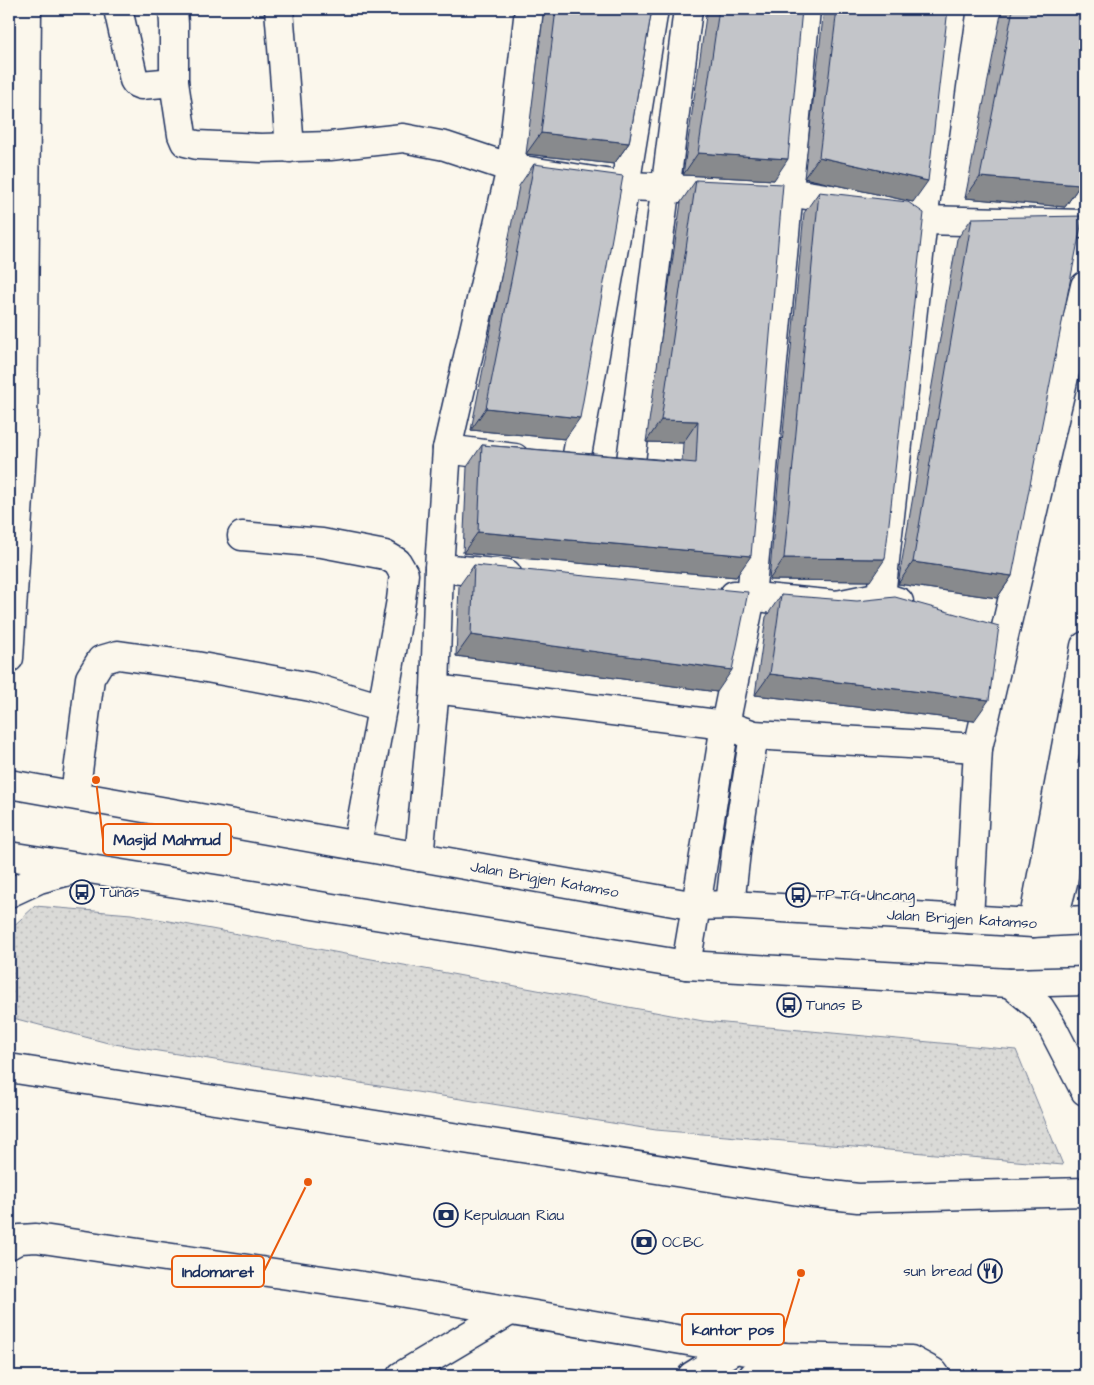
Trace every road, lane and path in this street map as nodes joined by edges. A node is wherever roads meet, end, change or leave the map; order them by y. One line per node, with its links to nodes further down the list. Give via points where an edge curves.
1 (27, 9): 19 (main road)
2 (118, 9): 10 (main road, via 136,83)
3 (173, 9): 10 (main road)
4 (279, 9): 11 (main road)
5 (529, 9): 12 (main road)
6 (654, 9): 13 (main road)
7 (688, 9): 14 (main road)
8 (805, 9): 15 (main road)
9 (952, 9): 16 (main road)
10 (174, 82): 11 (main road, via 185,142)
11 (290, 148): 12 (main road, via 403,138 445,146)
12 (511, 168): 13 (main road); 20 (main road)
13 (625, 186): 14 (main road); 21 (main road)
14 (665, 188): 15 (main road); 21 (main road, via 640,469)
15 (788, 192): 16 (main road, via 894,210); 27 (main road)
16 (923, 220): 17 (main road); 26 (main road)
17 (1085, 224)
18 (1085, 286): 36 (main road, via 995,632)
19 (16, 336): 30 (main road, via 23,434)
20 (447, 449): 21 (main road); 23 (main road)
21 (555, 464)
22 (242, 536): 32 (main road, via 322,543 384,555 397,562 404,574)
23 (439, 568): 24 (main road); 31 (main road)
24 (526, 576)
25 (712, 593): 27 (main road)
26 (882, 596): 27 (main road, via 837,605); 28 (main road)
27 (751, 597): 33 (main road)
28 (919, 608)
29 (1085, 646): 34 (main road)
30 (9, 658)
31 (435, 688): 33 (main road); 42 (main road)
32 (382, 708): 39 (main road, via 311,686 118,655 101,660 90,678); 40 (main road)
33 (725, 725): 35 (main road); 46 (main road)
34 (1077, 730): 49 (main road)
35 (754, 735): 36 (main road); 45 (main road)
36 (978, 748): 47 (main road)
37 (1085, 775): 49 (main road, via 1077,793 1063,883)
38 (9, 784): 39 (main road, Jalan Brigjen Katamso)
39 (75, 796): 40 (main road, Jalan Brigjen Katamso)
40 (357, 846): 42 (main road, Jalan Brigjen Katamso)
41 (9, 856): 43 (main road)
42 (419, 857): 46 (main road, Jalan Brigjen Katamso)
43 (80, 868): 44 (main road, via 39,879); 50 (main road)
44 (9, 893)
45 (730, 905): 46 (main road, Jalan Brigjen Katamso); 47 (main road, Jalan Brigjen Katamso)
46 (696, 906): 50 (main road)
47 (969, 919): 49 (main road, Jalan Brigjen Katamso)
48 (1085, 920): 49 (main road, Jalan Brigjen Katamso)
49 (1043, 922)
50 (686, 966): 52 (main road)
51 (1085, 981): 52 (main road)
52 (1010, 983): 54 (main road, via 1040,1008)
53 (9, 1068): 55 (main road, via 805,1192 858,1198)
54 (1085, 1091)
55 (1085, 1192)
56 (9, 1245): 57 (main road, via 20,1239 36,1238)
57 (510, 1311): 58 (main road); 60 (main road)
58 (735, 1350): 59 (main road); 61 (main road)
59 (785, 1357): 62 (main road); 63 (main road, via 911,1360)
60 (401, 1376)
61 (692, 1376)
62 (753, 1376)
63 (936, 1376)

